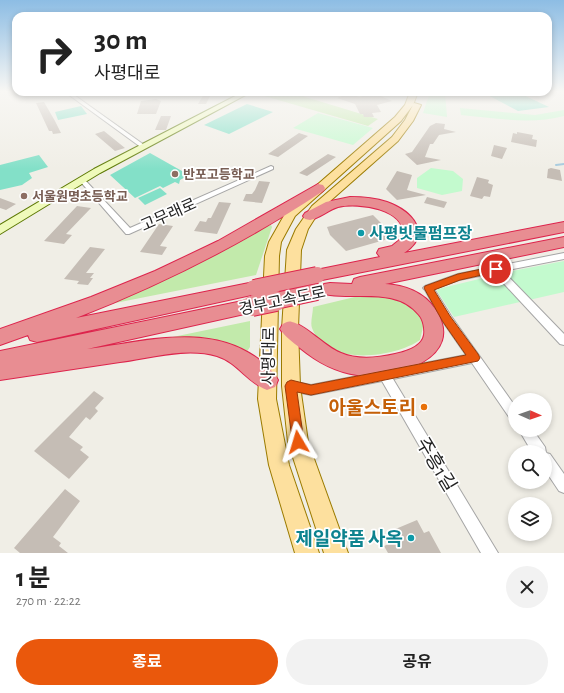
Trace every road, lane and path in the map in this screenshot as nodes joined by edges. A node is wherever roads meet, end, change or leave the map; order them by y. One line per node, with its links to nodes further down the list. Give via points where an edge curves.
1 (102, 117): 5 (street)
2 (201, 117): 5 (street)
3 (399, 117): 8 (main road, 사평대로)
4 (411, 117): 9 (main road, 사평대로, via 390,144 324,200)
5 (144, 147): 7 (street)
6 (271, 168): 7 (street, 고무래로, via 129,232)
7 (82, 180): 11 (street)
8 (318, 188): 20 (highway, via 254,228 139,285 70,313); 27 (main road, 사평대로, via 290,214 275,242 270,269)
9 (310, 216): 15 (highway, via 337,203 363,202 383,205 394,210 404,216 411,225 412,235 405,247 364,258); 18 (main road, 사평대로, via 294,250)
10 (564, 227): 15 (highway, 경부고속도로)
11 (1, 228)
12 (564, 242): 16 (highway, 경부고속도로)
13 (564, 256): 14 (street)
14 (496, 269): 19 (street); 23 (street, via 428,288)
15 (341, 270): 16 (highway, 경부고속도로)
16 (321, 285): 17 (highway, 경부고속도로, bridge); 18 (highway, via 388,291 412,298 421,304 431,318 433,340 416,357 379,366 357,366 344,364 322,354)
17 (253, 297): 22 (highway, 경부고속도로); 24 (highway, 경부고속도로)
18 (290, 329): 28 (main road, 사평대로)
19 (560, 333): 21 (street)
20 (0, 337)
21 (564, 341)
22 (0, 342)
23 (474, 358): 26 (street, 사평대로); 29 (street)
24 (0, 360)
25 (0, 371): 27 (highway, via 156,348 198,345 231,353 250,364)
26 (384, 375): 28 (street, 사평대로, via 311,390); 34 (street, 주흥1길)
27 (266, 380): 32 (main road, 사평대로, via 276,450)
28 (291, 386): 33 (main road, 사평대로, via 298,442)
29 (508, 406)
30 (552, 469): 31 (street)
31 (564, 486)
32 (307, 553)
33 (336, 553)
34 (490, 553)

